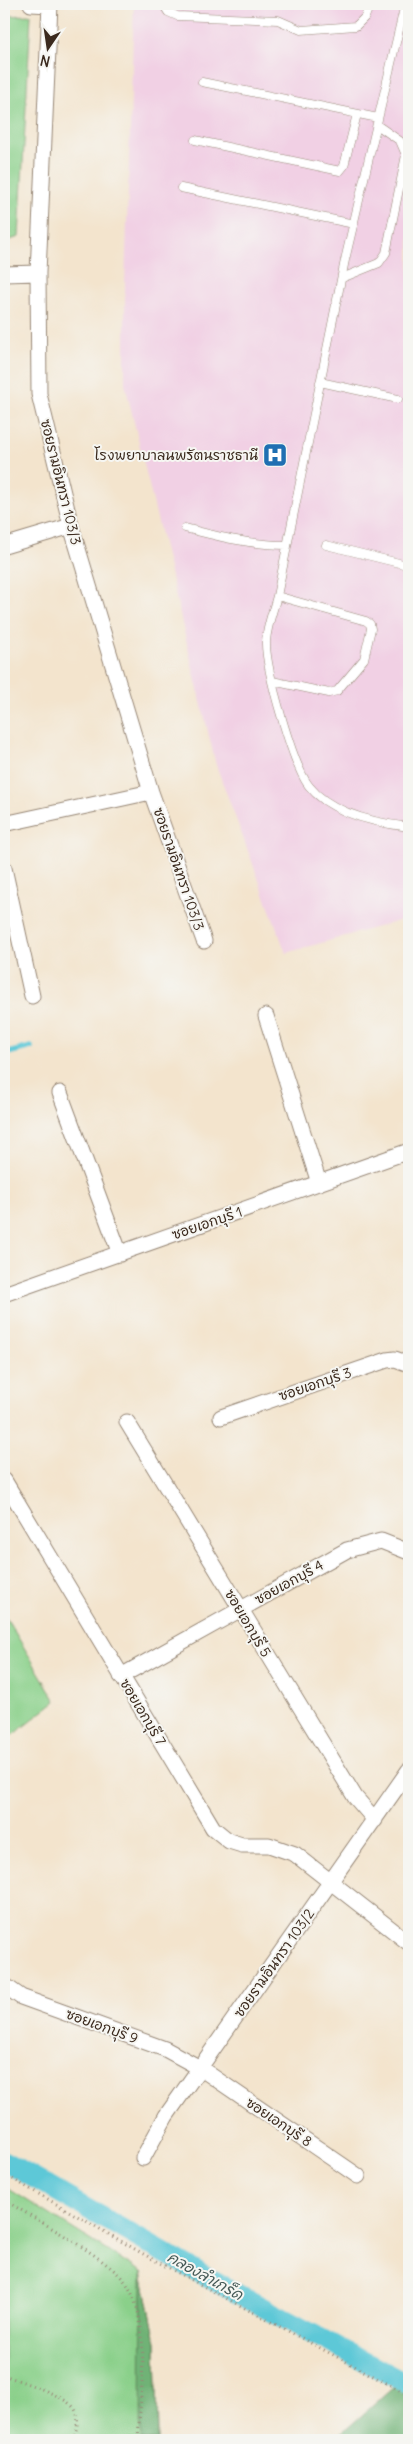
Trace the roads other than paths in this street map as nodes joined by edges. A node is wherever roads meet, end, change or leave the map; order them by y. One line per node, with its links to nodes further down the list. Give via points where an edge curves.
1 (32, 4): 2 (street)
2 (50, 4): 13 (street, ซอยรามอินทรา 103/3)
3 (163, 4): 4 (lane, via 168,12 177,16 278,20 301,30 356,26 365,17)
4 (370, 4)
5 (405, 4): 8 (lane)
6 (202, 82): 7 (lane)
7 (357, 114): 8 (lane); 9 (lane, via 340,171)
8 (378, 122): 11 (lane); 14 (lane, via 400,141 406,155 386,251 379,263)
9 (195, 140)
10 (181, 188): 11 (lane)
11 (354, 224): 14 (lane)
12 (4, 274): 13 (street)
13 (38, 274): 17 (street, ซอยรามอินทรา 103/3, via 39,394)
14 (342, 278): 15 (lane)
15 (320, 382): 16 (lane); 19 (lane)
16 (398, 399)
17 (70, 526): 21 (street); 25 (street, ซอยรามอินทรา 103/3)
18 (186, 528): 19 (lane, via 231,540)
19 (287, 545): 23 (lane)
20 (326, 545): 22 (lane, via 402,564)
21 (4, 546)
22 (409, 562)
23 (277, 596): 24 (lane, via 266,639); 24 (lane, via 366,621 371,629 364,659 337,691 329,693)
24 (272, 681): 27 (lane, via 309,786 323,798 356,815)
25 (151, 792): 26 (street); 29 (street, ซอยรามอินทรา 103/3)
26 (4, 824)
27 (409, 827)
28 (4, 868): 30 (street)
29 (204, 941)
30 (32, 996)
31 (266, 1016): 34 (street)
32 (60, 1093): 35 (street)
33 (409, 1151): 34 (street, ซอยเอกบุรี 1)
34 (319, 1184): 35 (street, ซอยเอกบุรี 1)
35 (120, 1254): 36 (street, ซอยเอกบุรี 1)
36 (4, 1294)
37 (409, 1364): 38 (street, ซอยเอกบุรี 3, via 396,1359 387,1360)
38 (221, 1416)
39 (127, 1422): 42 (street, ซอยเอกบุรี 5)
40 (4, 1480): 43 (street, ซอยเอกบุรี 7)
41 (409, 1552): 42 (street, ซอยเอกบุรี 4, via 381,1541 347,1550)
42 (240, 1610): 43 (street, ซอยเอกบุรี 4); 45 (street, ซอยเอกบุรี 5, via 355,1797)
43 (121, 1676): 46 (street, ซอยเอกบุรี 7, via 213,1828 221,1836 229,1842 270,1845 295,1854)
44 (409, 1770): 45 (street, ซอยรามอินทรา 103/2)
45 (375, 1820): 46 (street, ซอยรามอินทรา 103/2)
46 (330, 1883): 47 (street, ซอยเอกบุรี 7); 49 (street, ซอยรามอินทรา 103/2)
47 (409, 1943)
48 (4, 1985): 49 (street, ซอยเอกบุรี 9, via 21,1997 165,2049)
49 (200, 2068): 50 (street, ซอยรามอินทรา 103/2, via 166,2116); 51 (street, ซอยเอกบุรี 8)
50 (143, 2158)
51 (358, 2176)

